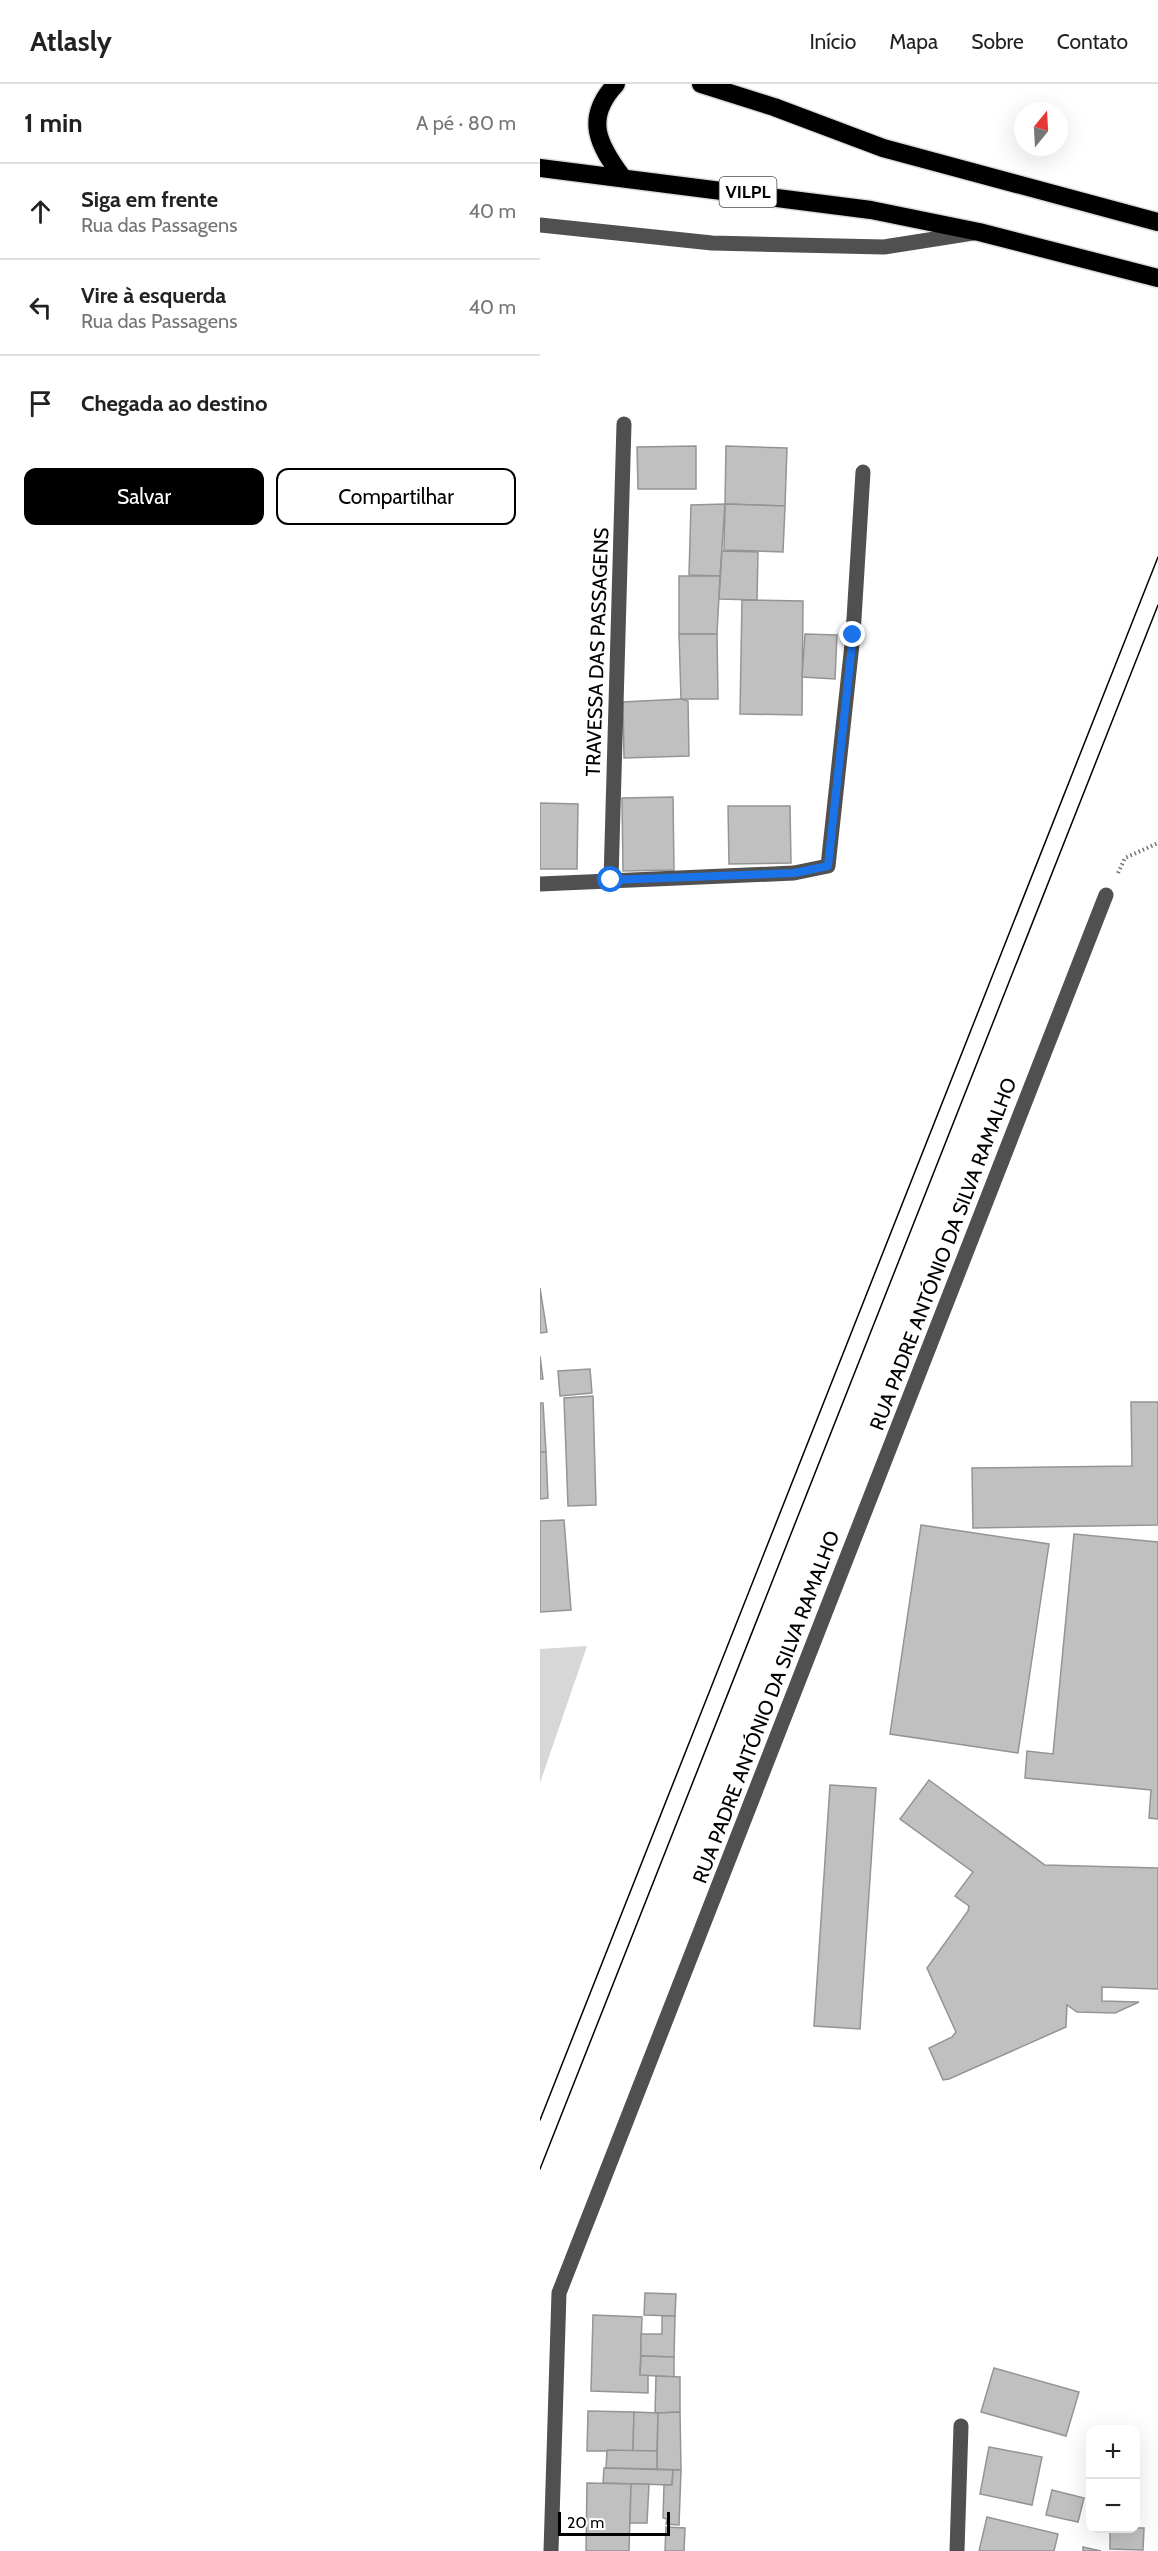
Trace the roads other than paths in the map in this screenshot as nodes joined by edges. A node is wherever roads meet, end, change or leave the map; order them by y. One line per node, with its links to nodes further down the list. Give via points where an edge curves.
1 (616, 84): 4 (highway, via 599,108 596,120 598,139)
2 (701, 84): 5 (highway, via 883,148)
3 (540, 168): 4 (highway, VILPL)
4 (623, 178): 7 (highway, VILPL, via 830,203)
5 (1158, 222)
6 (540, 225): 7 (street, via 712,243 884,247)
7 (979, 232): 8 (highway, VILPL)
8 (1158, 278)
9 (624, 424): 11 (street, TRAVESSA DAS PASSAGENS)
10 (863, 472): 11 (street, via 853,635 828,866 794,873)
11 (611, 880): 12 (street)
12 (540, 884)
13 (1106, 895): 15 (street, RUA PADRE ANTÓNIO DA SILVA RAMALHO, via 559,2293)
14 (961, 2426): 16 (street)
15 (551, 2551)
16 (957, 2551)

